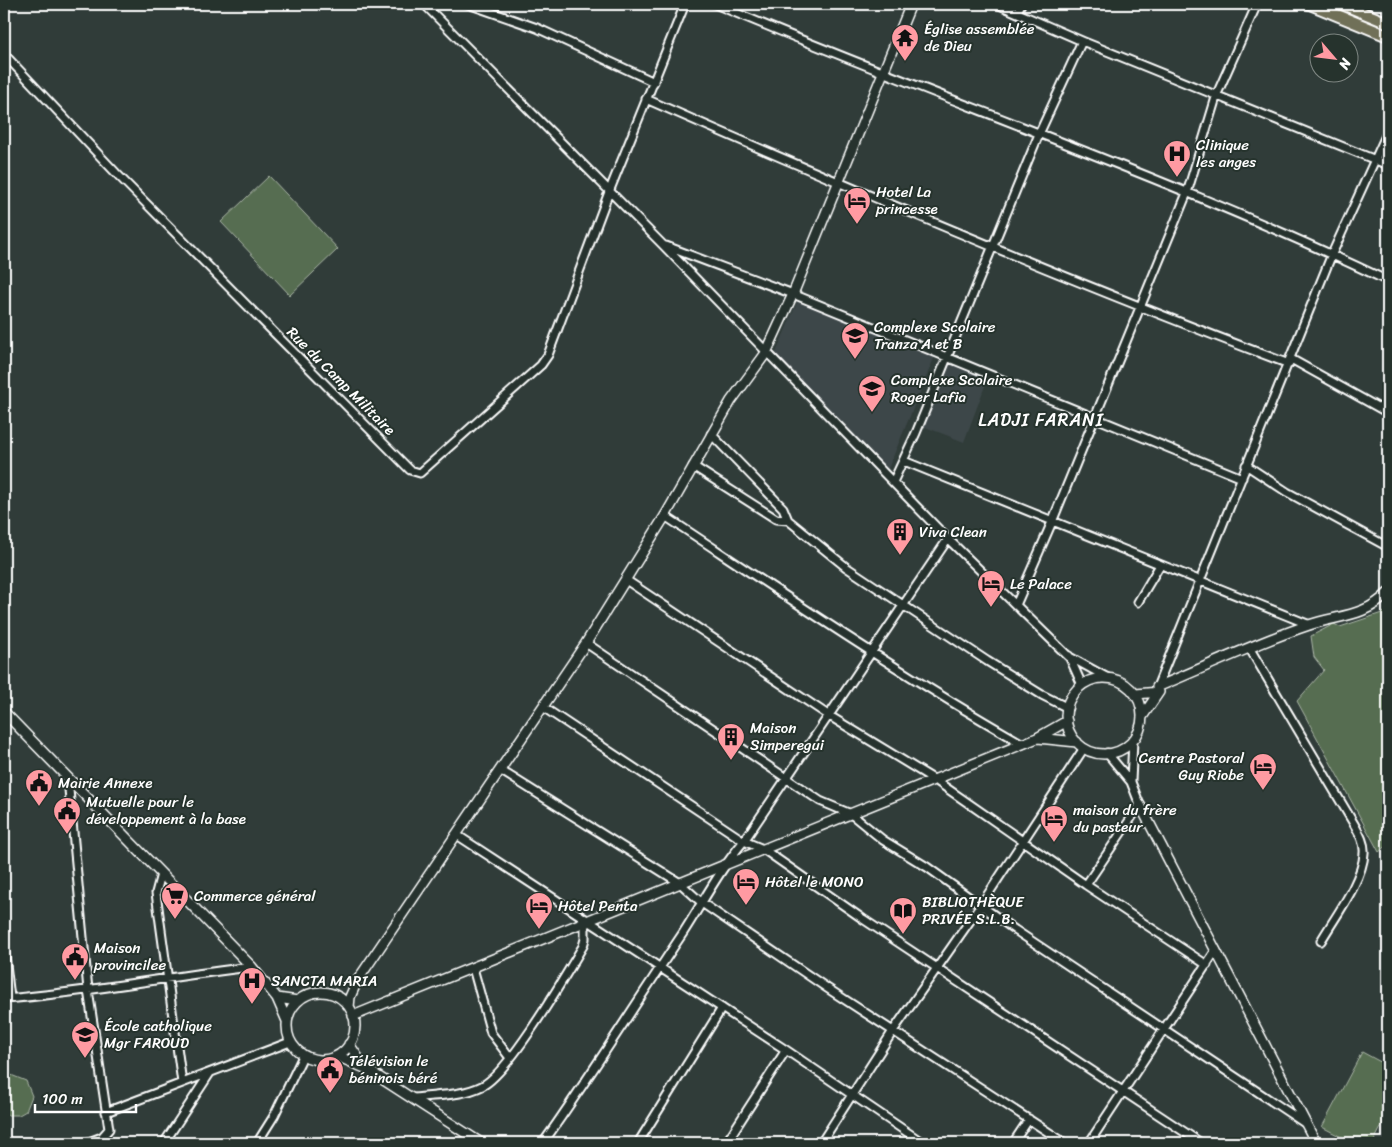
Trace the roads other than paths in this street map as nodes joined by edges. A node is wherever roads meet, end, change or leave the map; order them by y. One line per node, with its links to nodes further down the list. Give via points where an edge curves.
1 (424, 4): 25 (street)
2 (468, 4): 17 (street, via 536,28)
3 (684, 4): 17 (street)
4 (716, 4): 16 (street)
5 (911, 4): 16 (street)
6 (997, 4): 11 (street)
7 (1020, 4): 11 (street)
8 (1257, 4): 18 (street)
9 (1310, 4): 13 (main road)
10 (1342, 4): 12 (main road)
11 (1017, 12): 14 (street)
12 (1388, 23)
13 (1387, 34)
14 (1082, 41): 18 (street); 21 (street)
15 (4, 54): 25 (street, Rue du Camp Militaire, via 116,173 410,470 420,473 541,365 548,355)
16 (884, 72): 21 (street); 24 (street)
17 (654, 82): 19 (street)
18 (1218, 94): 22 (street); 26 (street)
19 (646, 99): 24 (street); 25 (street)
20 (1388, 131): 22 (street)
21 (1039, 134): 26 (street); 28 (street)
22 (1376, 160): 23 (street); 29 (street)
23 (1388, 165)
24 (838, 184): 28 (street); 31 (street)
25 (609, 192): 27 (street)
26 (1187, 193): 29 (street); 32 (street)
27 (663, 246): 31 (street); 33 (street)
28 (992, 247): 32 (street); 34 (street)
29 (1332, 254): 30 (street); 35 (street)
30 (1388, 280)
31 (794, 294): 33 (street); 34 (street)
32 (1138, 307): 35 (street); 37 (street)
33 (766, 353): 38 (street); 43 (street)
34 (946, 355): 37 (street); 39 (street)
35 (1290, 361): 36 (street); 40 (street)
36 (1388, 413)
37 (1094, 417): 42 (street); 46 (street)
38 (711, 434): 41 (street); 45 (street, via 783,508)
39 (904, 460): 43 (street); 46 (street)
40 (1246, 465): 42 (street); 48 (street, via 1287,492)
41 (693, 466): 44 (street); 45 (street, via 776,519)
42 (1242, 478): 51 (street)
43 (893, 482): 47 (street)
44 (665, 516): 50 (street); 59 (street)
45 (788, 520): 55 (street, via 846,567)
46 (1052, 522): 49 (street); 54 (street)
47 (948, 539): 54 (street); 55 (street)
48 (1388, 548)
49 (1160, 564): 51 (street); 53 (street)
50 (626, 580): 57 (street); 68 (street)
51 (1199, 580): 56 (street); 63 (street)
52 (1388, 593): 56 (street, via 1377,605 1358,613)
53 (1138, 602)
54 (1016, 605): 60 (street)
55 (902, 606): 59 (street); 66 (street, via 1042,695)
56 (1310, 625): 58 (street)
57 (586, 643): 65 (street); 77 (street)
58 (1250, 649): 63 (street); 94 (street, via 1361,836 1365,852 1358,877)
59 (871, 653): 68 (street); 73 (street)
60 (1068, 656): 61 (street); 62 (street)
61 (1108, 678): 62 (street, via 1094,679); 64 (street, via 1124,683)
62 (1082, 685): 66 (street)
63 (1158, 689): 64 (street); 69 (street)
64 (1136, 694): 69 (street)
65 (543, 707): 76 (street); 84 (street)
66 (1068, 708): 70 (street)
67 (4, 712): 78 (street)
68 (828, 715): 77 (street); 79 (street)
69 (1142, 717): 72 (street)
70 (1067, 721): 71 (street); 74 (street)
71 (1037, 738): 73 (street); 74 (street)
72 (1133, 741): 75 (street); 80 (street)
73 (1023, 744): 79 (street)
74 (1081, 745): 75 (street, via 1095,752); 85 (street)
75 (1107, 753): 80 (street)
76 (500, 770): 83 (street); 89 (street)
77 (786, 778): 82 (street, via 820,801); 84 (street)
78 (68, 779): 88 (street); 104 (street)
79 (935, 780): 82 (street); 85 (street)
80 (1131, 782): 81 (street)
81 (1140, 805): 90 (street); 96 (street)
82 (850, 814): 86 (street); 92 (street)
83 (457, 835): 93 (street); 103 (street)
84 (744, 841): 86 (street); 87 (street)
85 (1022, 841): 90 (street); 92 (street)
86 (763, 849): 87 (street); 100 (street)
87 (723, 866): 89 (street); 91 (street)
88 (161, 874): 98 (street); 102 (street, via 156,893)
89 (680, 883): 91 (street); 93 (street)
90 (1086, 886): 97 (street)
91 (702, 903): 99 (street); 114 (street)
92 (981, 905): 100 (street); 113 (street)
93 (586, 921): 99 (street); 101 (street); 120 (street, via 583,946)
94 (1321, 941)
95 (4, 948): 107 (street)
96 (1216, 950): 97 (street); 129 (street)
97 (1206, 965): 113 (street)
98 (252, 967): 102 (street); 106 (street)
99 (660, 967): 110 (street); 135 (street)
100 (938, 967): 114 (street); 124 (street)
101 (473, 968): 111 (street); 120 (street, via 491,1033)
102 (169, 976): 104 (street); 123 (street)
103 (357, 981): 105 (street); 109 (street)
104 (88, 990): 107 (street); 127 (street)
105 (333, 994): 108 (street, via 314,992); 109 (street)
106 (277, 998): 108 (street); 112 (street)
107 (7, 999)
108 (298, 1001): 112 (street, via 290,1010)
109 (349, 1007): 111 (street)
110 (722, 1008): 117 (street); 136 (street)
111 (353, 1016): 116 (street, via 355,1026)
112 (287, 1021): 115 (street)
113 (1164, 1030): 124 (street); 129 (street)
114 (893, 1031): 125 (street); 128 (street)
115 (290, 1042): 118 (street); 122 (street)
116 (349, 1044): 119 (street); 121 (street)
117 (786, 1050): 125 (street); 137 (street)
118 (303, 1056): 119 (street, via 320,1060); 133 (street)
119 (337, 1056): 121 (street)
120 (510, 1058): 126 (street, via 484,1085 451,1094)
121 (365, 1068): 126 (street)
122 (210, 1073): 123 (street); 132 (street)
123 (182, 1083): 127 (street)
124 (1123, 1092): 142 (street); 143 (street)
125 (852, 1095): 138 (street); 139 (street)
126 (414, 1098): 134 (street)
127 (106, 1112): 130 (street, via 109,1129)
128 (1029, 1118): 140 (street); 141 (street)
129 (1306, 1124): 144 (street)
130 (102, 1140): 131 (street)
131 (86, 1143)
132 (164, 1143)
133 (257, 1143)
134 (481, 1143)
135 (543, 1143)
136 (638, 1143)
137 (726, 1143)
138 (821, 1143)
139 (923, 1143)
140 (1013, 1143)
141 (1065, 1143)
142 (1089, 1143)
143 (1201, 1143)
144 (1316, 1143)

